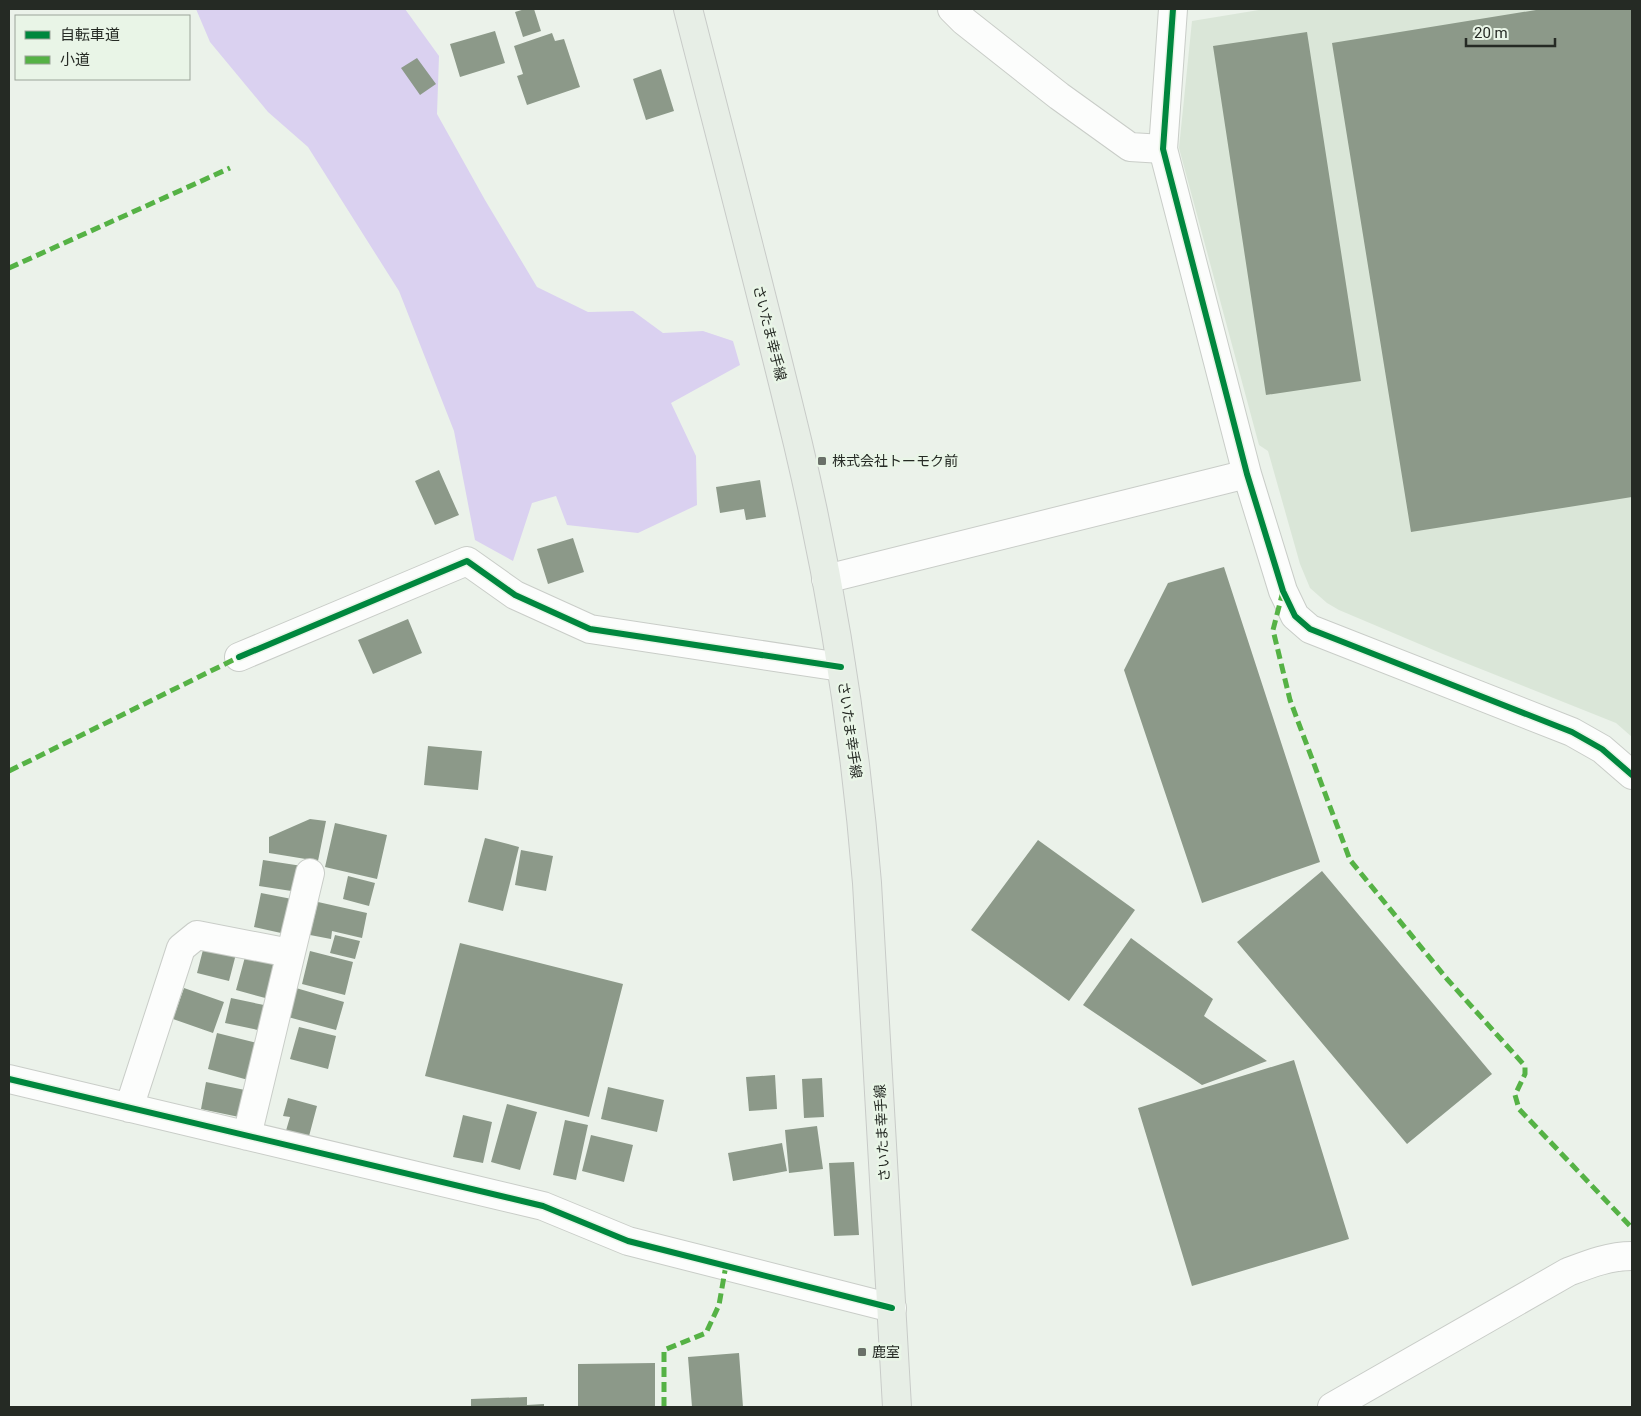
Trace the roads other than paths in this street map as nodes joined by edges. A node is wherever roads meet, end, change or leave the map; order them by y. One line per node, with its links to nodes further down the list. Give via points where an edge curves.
1 (688, 9): 6 (main road, さいたま幸手線, via 798,446)
2 (952, 9): 4 (street, via 1060,96 1130,146)
3 (1173, 9): 4 (street)
4 (1163, 150): 5 (street)
5 (1246, 474): 6 (street); 9 (street, via 1283,591 1295,616 1310,629 1572,732 1602,749)
6 (826, 579): 8 (main road, さいたま幸手線)
7 (239, 658): 8 (street, via 467,561 515,595 590,630)
8 (841, 667): 16 (main road, さいたま幸手線, via 863,839)
9 (1632, 775)
10 (310, 873): 11 (street)
11 (290, 953): 13 (street, via 197,935 181,948); 14 (street)
12 (9, 1079): 13 (street)
13 (129, 1108): 14 (street)
14 (247, 1136): 16 (street, via 543,1206 628,1240)
15 (1632, 1256): 18 (street, via 1598,1260 1568,1272)
16 (892, 1308): 17 (main road, さいたま幸手線)
17 (897, 1407)
18 (1332, 1407)

